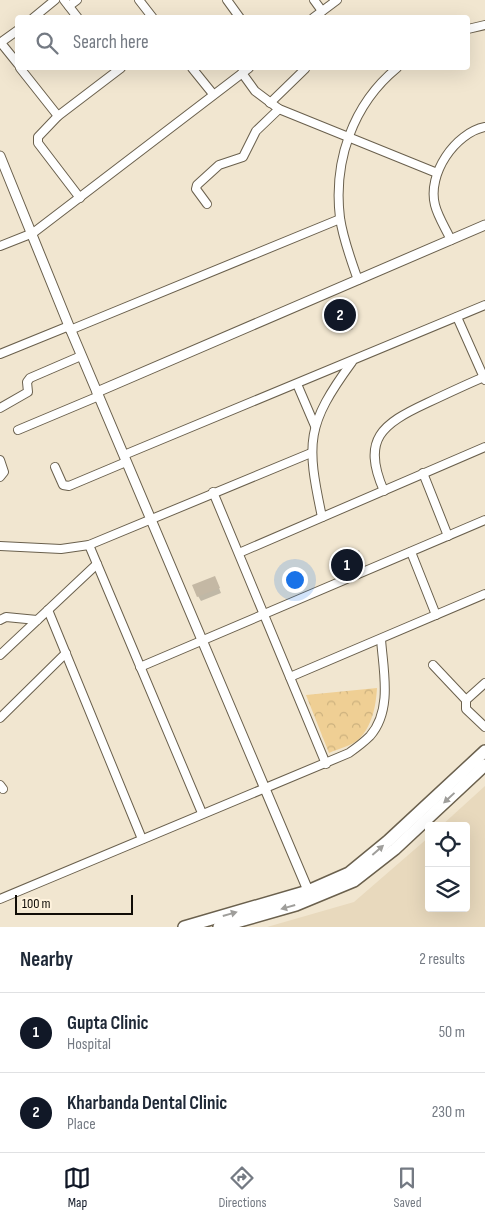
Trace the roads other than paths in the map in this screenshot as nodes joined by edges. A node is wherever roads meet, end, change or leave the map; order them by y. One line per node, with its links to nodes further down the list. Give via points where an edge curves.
1 (55, 0): 9 (street)
2 (77, 0): 7 (street)
3 (139, 0): 11 (street)
4 (227, 0): 12 (street)
5 (314, 0): 8 (street)
6 (337, 0): 8 (street)
7 (66, 3): 10 (street)
8 (322, 11): 13 (street)
9 (37, 15)
10 (76, 15)
11 (151, 15)
12 (238, 15)
13 (317, 15)
14 (485, 25): 15 (street)
15 (470, 29)
16 (15, 32): 17 (street)
17 (0, 43): 18 (street)
18 (15, 60)
19 (22, 70): 28 (street)
20 (116, 70): 28 (street)
21 (194, 70): 25 (street)
22 (246, 70): 25 (street); 26 (street, via 255,91)
23 (304, 70): 26 (street)
24 (395, 70): 30 (street, via 369,95)
25 (213, 94): 33 (street)
26 (270, 103): 27 (street)
27 (279, 109): 30 (street); 34 (street, via 256,130 244,157 219,165 197,185 196,189)
28 (58, 116): 33 (street, via 40,132 38,143)
29 (485, 127): 32 (street, via 460,140)
30 (348, 137): 32 (street); 35 (street, via 340,178)
31 (0, 156): 37 (street)
32 (437, 173): 38 (street, via 435,205)
33 (80, 198): 37 (street)
34 (207, 204)
35 (340, 219): 40 (street); 43 (street)
36 (485, 225): 38 (street)
37 (33, 233): 39 (street); 43 (street)
38 (451, 240): 40 (street)
39 (0, 246)
40 (358, 280): 49 (street)
41 (485, 305): 42 (street)
42 (457, 317): 46 (street); 47 (street)
43 (70, 328): 44 (street); 45 (street)
44 (0, 354)
45 (82, 356): 49 (street); 50 (street, via 30,378 28,392)
46 (354, 360): 48 (street); 51 (street, via 326,400)
47 (484, 378): 60 (street, via 398,416 382,429 374,450 377,474)
48 (297, 384): 51 (street); 55 (street)
49 (98, 394): 52 (street); 55 (street)
50 (0, 408)
51 (316, 426): 54 (street)
52 (18, 430)
53 (485, 447): 58 (street)
54 (311, 453): 61 (street); 62 (street)
55 (125, 458): 57 (street, via 69,486 63,485); 63 (street)
56 (0, 460): 59 (street, via 4,472)
57 (55, 467)
58 (423, 474): 60 (street); 65 (street)
59 (0, 476)
60 (384, 490): 62 (street)
61 (214, 492): 63 (street); 69 (street)
62 (322, 517): 69 (street)
63 (150, 518): 66 (street); 78 (street)
64 (485, 520): 65 (street)
65 (448, 536): 68 (street)
66 (89, 545): 67 (street, via 61,549); 70 (street)
67 (0, 546)
68 (411, 552): 73 (street); 74 (street)
69 (239, 553): 73 (street)
70 (97, 564): 72 (street); 82 (street)
71 (485, 594): 74 (street)
72 (48, 610): 76 (street); 79 (street)
73 (264, 614): 78 (street); 83 (street)
74 (436, 615): 77 (street)
75 (0, 620): 76 (street, via 6,617)
76 (37, 620): 80 (street)
77 (381, 639): 83 (street); 89 (street, via 386,690 382,714 371,735 349,753)
78 (202, 640): 82 (street); 91 (street)
79 (66, 653): 86 (street); 93 (street)
80 (0, 655)
81 (433, 665): 85 (street)
82 (140, 666): 92 (street)
83 (290, 677): 89 (street)
84 (485, 684): 85 (street)
85 (466, 700): 87 (street, via 466,709)
86 (0, 718)
87 (485, 727)
88 (485, 751): 94 (main road, one-way to 88, via 361,865)
89 (326, 764): 91 (street)
90 (485, 765): 94 (main road, one-way to 94, via 367,873 354,882)
91 (265, 790): 92 (street); 94 (street)
92 (202, 814): 93 (street)
93 (142, 838): 95 (street)
94 (310, 895): 96 (main road, one-way to 94); 97 (main road, one-way to 97)
95 (0, 899)
96 (184, 927)
97 (219, 927)

